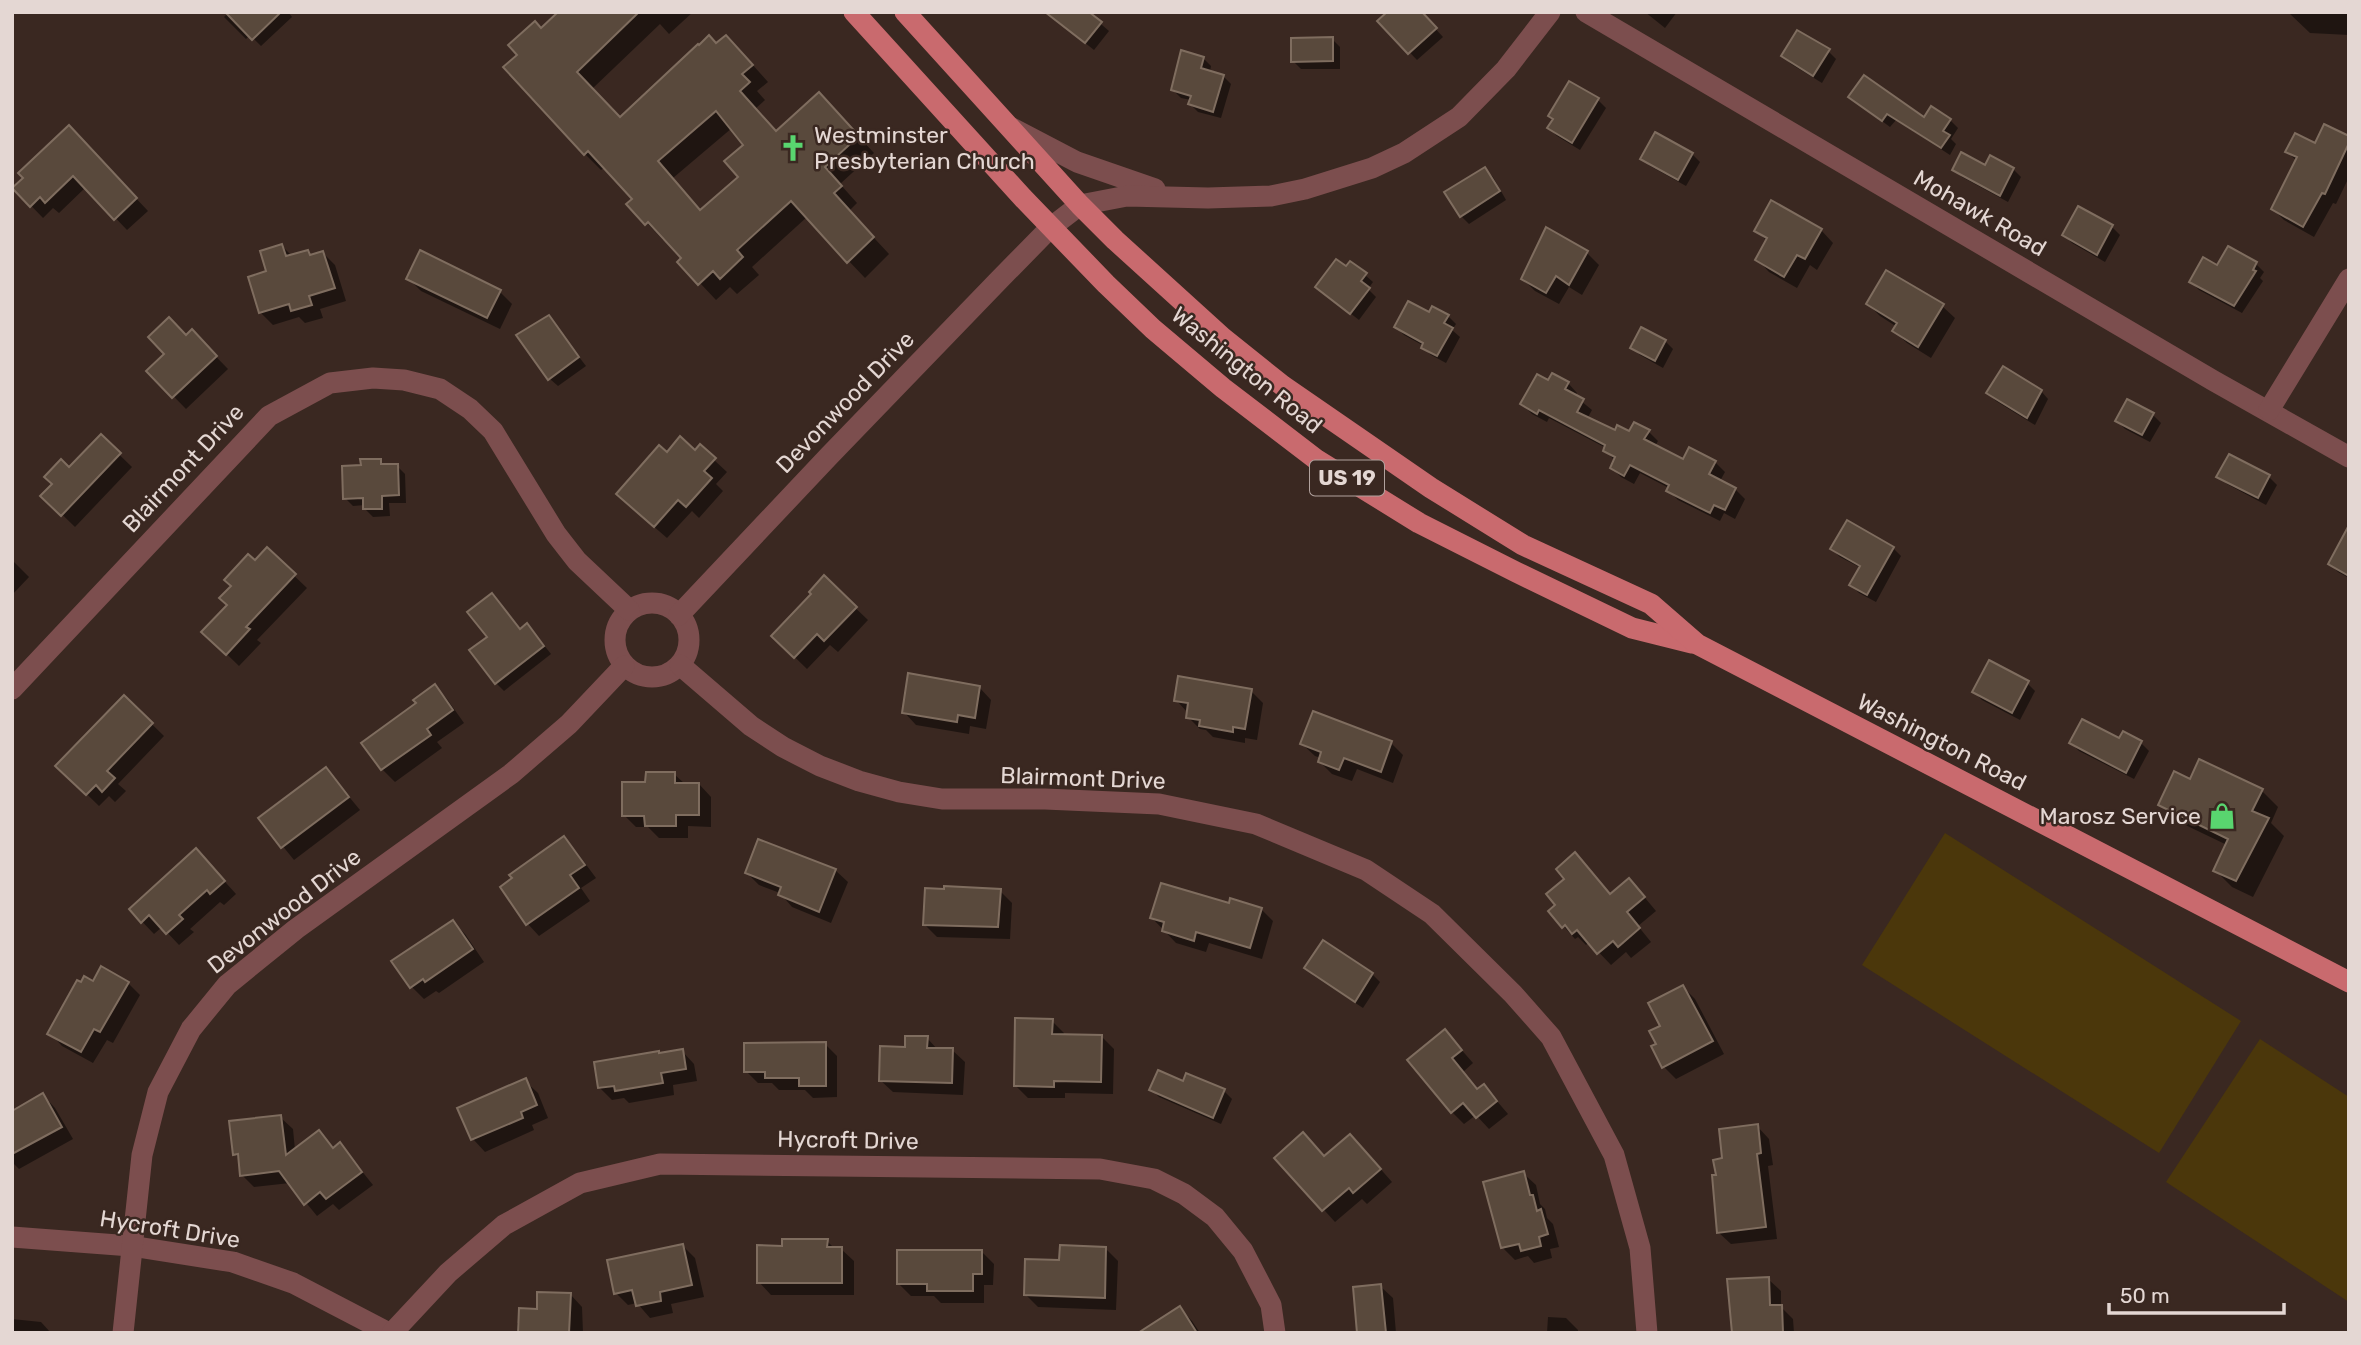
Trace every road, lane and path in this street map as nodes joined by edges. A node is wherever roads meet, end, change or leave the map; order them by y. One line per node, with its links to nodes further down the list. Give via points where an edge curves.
1 (854, 12): 8 (main road, Washington Road / US 19)
2 (905, 12): 5 (main road, Washington Road / US 19)
3 (1550, 12): 6 (street, via 1482,95 1459,117 1404,153 1372,168 1270,196)
4 (1586, 12): 10 (street, Mohawk Road)
5 (1007, 125): 6 (street, via 1077,162); 7 (main road, Washington Road / US 19)
6 (1177, 197): 7 (street, via 1127,196)
7 (1080, 205): 8 (street, Devonwood Drive); 14 (main road, Washington Road / US 19, via 1162,284 1283,386 1441,495 1523,545 1651,604)
8 (1050, 228): 13 (street, Devonwood Drive); 14 (main road, Washington Road / US 19, via 1153,328 1317,460 1419,523 1516,572 1632,628)
9 (2349, 279): 10 (street)
10 (2269, 410): 11 (street, Mohawk Road)
11 (2349, 457)
12 (629, 610): 13 (street, via 661,604); 16 (street, via 621,619 614,643); 17 (street, Blairmont Drive, via 577,561 493,431 470,409 440,389 404,380 330,383 269,416)
13 (679, 615): 15 (street, via 688,645)
14 (1697, 644): 18 (main road, Washington Road / US 19)
15 (680, 665): 16 (street, via 670,673 646,678); 24 (street, Blairmont Drive, via 761,733 820,766 859,781 942,799 1159,804 1256,824 1366,870 1432,914 1551,1037 1614,1155 1640,1248)
16 (624, 666): 20 (street, Devonwood Drive, via 569,724 511,775 296,929 227,985 191,1029 158,1092 142,1155)
17 (12, 690)
18 (2349, 982)
19 (12, 1237): 20 (street, Hycroft Drive)
20 (131, 1246): 21 (street, Devonwood Drive); 22 (street, Hycroft Drive, via 233,1262 293,1283)
21 (123, 1333)
22 (390, 1333): 23 (street, Hycroft Drive, via 448,1273 504,1225 580,1183 660,1164 1100,1169 1154,1179 1215,1217 1243,1251 1271,1305)
23 (1275, 1333)
24 (1647, 1333)

